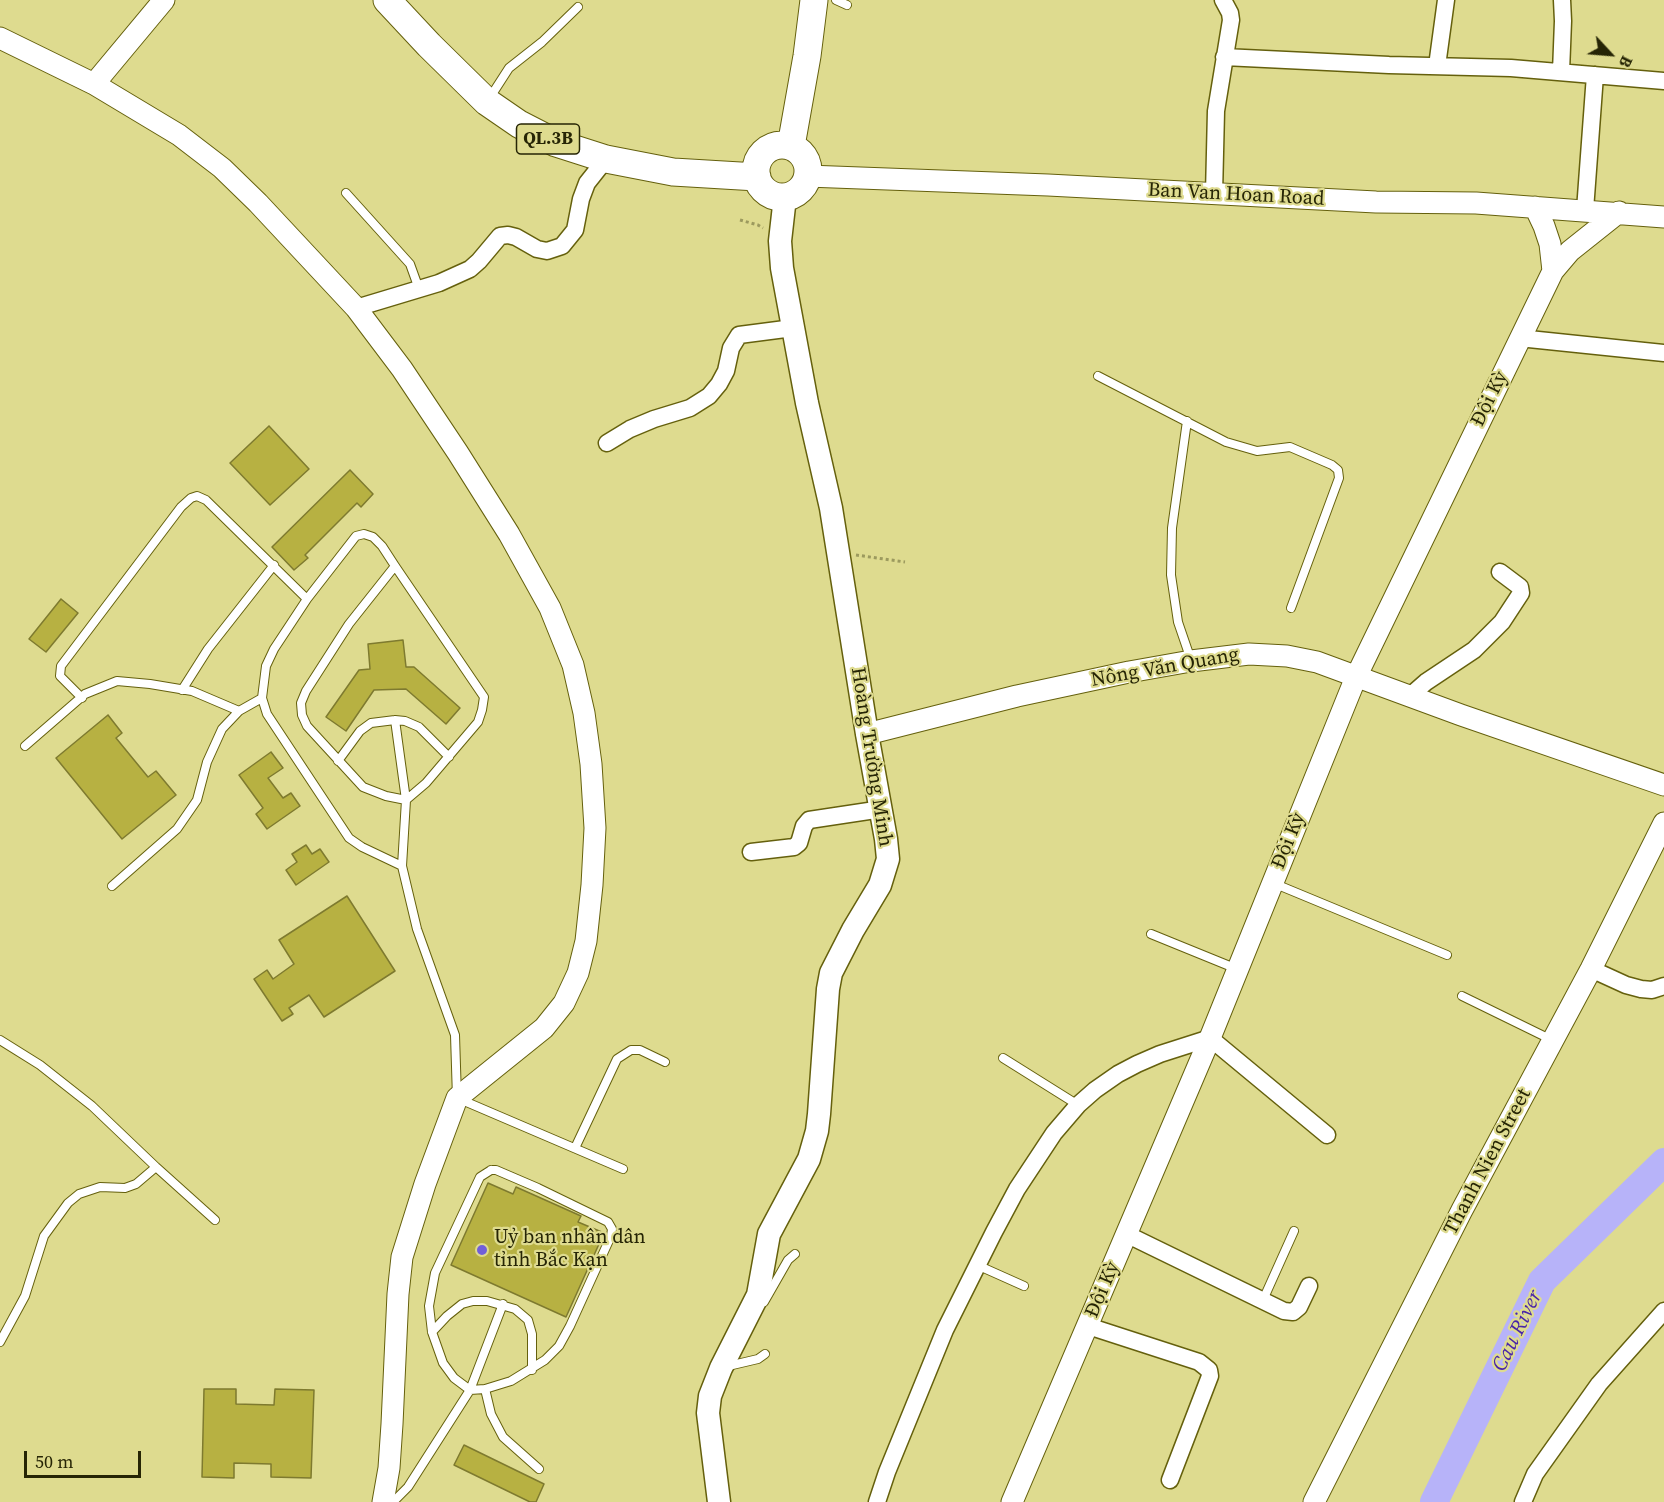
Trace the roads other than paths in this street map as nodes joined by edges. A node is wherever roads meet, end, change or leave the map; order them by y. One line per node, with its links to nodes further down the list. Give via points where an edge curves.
1 (165, 0): 15 (street)
2 (387, 0): 16 (highway, QL.3B)
3 (1223, 0): 10 (street, via 1230,13)
4 (1446, 0): 11 (street)
5 (1562, 0): 12 (street)
6 (821, 1): 7 (lane); 17 (highway)
7 (847, 5)
8 (578, 7): 16 (lane, via 509,68)
9 (0, 38): 15 (street)
10 (1224, 57): 11 (street); 22 (street, via 1216,111)
11 (1437, 66): 12 (street)
12 (1561, 72): 13 (street)
13 (1595, 75): 14 (street); 25 (street)
14 (1664, 81)
15 (94, 84): 30 (street, via 179,135 222,168)
16 (487, 102): 18 (highway, QL.3B, via 556,143)
17 (791, 147): 19 (highway, via 803,155); 20 (highway, via 773,146 765,151 756,168)
18 (606, 159): 20 (highway, QL.3B, via 673,172); 29 (street, via 587,183 574,230 562,246 547,251 516,237 500,236 470,269)
19 (807, 176): 22 (street, Ban Van Hoan Road); 23 (highway, via 799,190)
20 (757, 177): 23 (highway, via 767,192)
21 (346, 193): 29 (lane, via 410,264)
22 (1214, 194): 24 (street, Ban Van Hoan Road)
23 (785, 197): 31 (main road, Hoàng Trường Minh, via 781,259)
24 (1535, 207): 25 (street, Ban Van Hoan Road); 28 (street, via 1550,244)
25 (1585, 210): 26 (street, Ban Van Hoan Road)
26 (1618, 212): 27 (street, Ban Van Hoan Road); 28 (street, Đội Kỳ, via 1570,251)
27 (1664, 217)
28 (1553, 271): 32 (street, Đội Kỳ)
29 (419, 289): 30 (street)
30 (356, 308): 73 (street, via 458,453 550,608 573,664 591,764 595,828 592,885 578,973 564,1003 544,1028)
31 (793, 328): 36 (street, via 739,335 731,348 726,371 709,396 690,408 654,418); 50 (main road, Hoàng Trường Minh, via 839,553)
32 (1519, 338): 33 (street); 43 (street, Đội Kỳ)
33 (1664, 353)
34 (1098, 376): 35 (lane)
35 (1187, 421): 41 (lane, via 1226,442 1257,451 1290,447 1338,470 1339,478); 42 (lane, via 1172,528 1171,575 1178,622)
36 (607, 443)
37 (274, 565): 40 (lane); 44 (lane, via 208,649); 46 (lane, via 206,500 191,498 61,666 60,676)
38 (395, 566): 40 (lane, via 373,537 356,536); 52 (lane, via 484,697 478,722); 53 (lane, via 350,624 301,703 307,726)
39 (1500, 572): 45 (street, via 1520,587 1521,593 1502,622 1474,650)
40 (307, 599): 47 (lane, via 266,666)
41 (1291, 608)
42 (1191, 660): 43 (street, Nông Văn Quang, via 1249,654 1287,656); 50 (street, Nông Văn Quang, via 1017,696)
43 (1356, 677): 45 (street, Nông Văn Quang); 60 (street, Đội Kỳ)
44 (182, 690): 46 (lane, via 117,681); 48 (lane)
45 (1410, 696): 54 (street, Nông Văn Quang)
46 (82, 698): 51 (lane)
47 (262, 698): 48 (lane); 59 (lane, via 267,714 349,838)
48 (239, 711): 61 (lane, via 222,729 207,762 197,800 177,829)
49 (395, 720): 52 (lane, via 419,727); 53 (lane, via 371,723 360,730); 55 (lane)
50 (867, 734): 56 (main road, Hoàng Trường Minh)
51 (25, 746)
52 (449, 757): 55 (lane)
53 (338, 761): 55 (lane, via 363,787)
54 (1664, 785)
55 (405, 800): 59 (lane)
56 (882, 809): 58 (street, via 809,820 794,847); 88 (main road, Hoàng Trường Minh, via 888,859 885,873 831,973 817,1131 808,1159 769,1234 758,1295)
57 (1664, 824): 65 (street, Thanh Nien Street)
58 (751, 852)
59 (402, 866): 73 (lane, via 417,929 455,1035)
60 (1272, 883): 63 (lane); 64 (street, Đội Kỳ)
61 (112, 886)
62 (1151, 934): 64 (lane)
63 (1447, 955)
64 (1238, 969): 68 (street, Đội Kỳ)
65 (1591, 969): 66 (street, via 1641,989); 70 (street, Thanh Nien Street)
66 (1664, 986)
67 (1462, 996): 70 (lane)
68 (1210, 1038): 74 (street, via 1137,1064); 75 (street); 81 (street, Đội Kỳ)
69 (0, 1040): 77 (lane, via 40,1065 92,1106)
70 (1553, 1040): 105 (street, Thanh Nien Street)
71 (1003, 1058): 74 (lane)
72 (665, 1062): 76 (lane, via 640,1050 631,1050 617,1059)
73 (457, 1098): 76 (lane); 100 (street, via 402,1257 389,1468)
74 (1078, 1105): 83 (street, via 1033,1163)
75 (1327, 1135)
76 (575, 1149): 78 (lane)
77 (156, 1167): 79 (lane); 92 (lane, via 136,1185 100,1187 79,1194 68,1203 44,1236 25,1296)
78 (623, 1169)
79 (215, 1220)
80 (1294, 1231): 86 (lane)
81 (1126, 1234): 86 (street); 90 (street, Đội Kỳ)
82 (795, 1254): 88 (lane, via 763,1304)
83 (977, 1265): 84 (lane); 103 (street, via 945,1330)
84 (1024, 1286)
85 (1309, 1286): 86 (street, via 1293,1312)
86 (1263, 1300)
87 (503, 1304): 91 (lane, via 480,1300 462,1304); 95 (lane, via 528,1320); 97 (lane)
88 (751, 1311): 94 (main road, Hoàng Trường Minh)
89 (1664, 1311): 106 (street, via 1599,1384 1535,1474)
90 (1088, 1326): 99 (street, via 1199,1362 1209,1370); 104 (street, Đội Kỳ)
91 (432, 1332): 95 (lane, via 429,1306 435,1273 480,1178 496,1170 608,1222 612,1229 558,1346); 97 (lane, via 443,1363)
92 (0, 1342)
93 (765, 1354): 94 (lane)
94 (721, 1368): 102 (main road, Hoàng Trường Minh, via 708,1413)
95 (532, 1370): 96 (lane)
96 (485, 1389): 97 (lane); 98 (lane, via 491,1414 503,1437)
97 (470, 1390): 101 (lane, via 421,1469)
98 (539, 1469)
99 (1170, 1480)
100 (383, 1502)
101 (393, 1502)
102 (719, 1502)
103 (877, 1502)
104 (1012, 1502)
105 (1314, 1502)
106 (1523, 1502)

